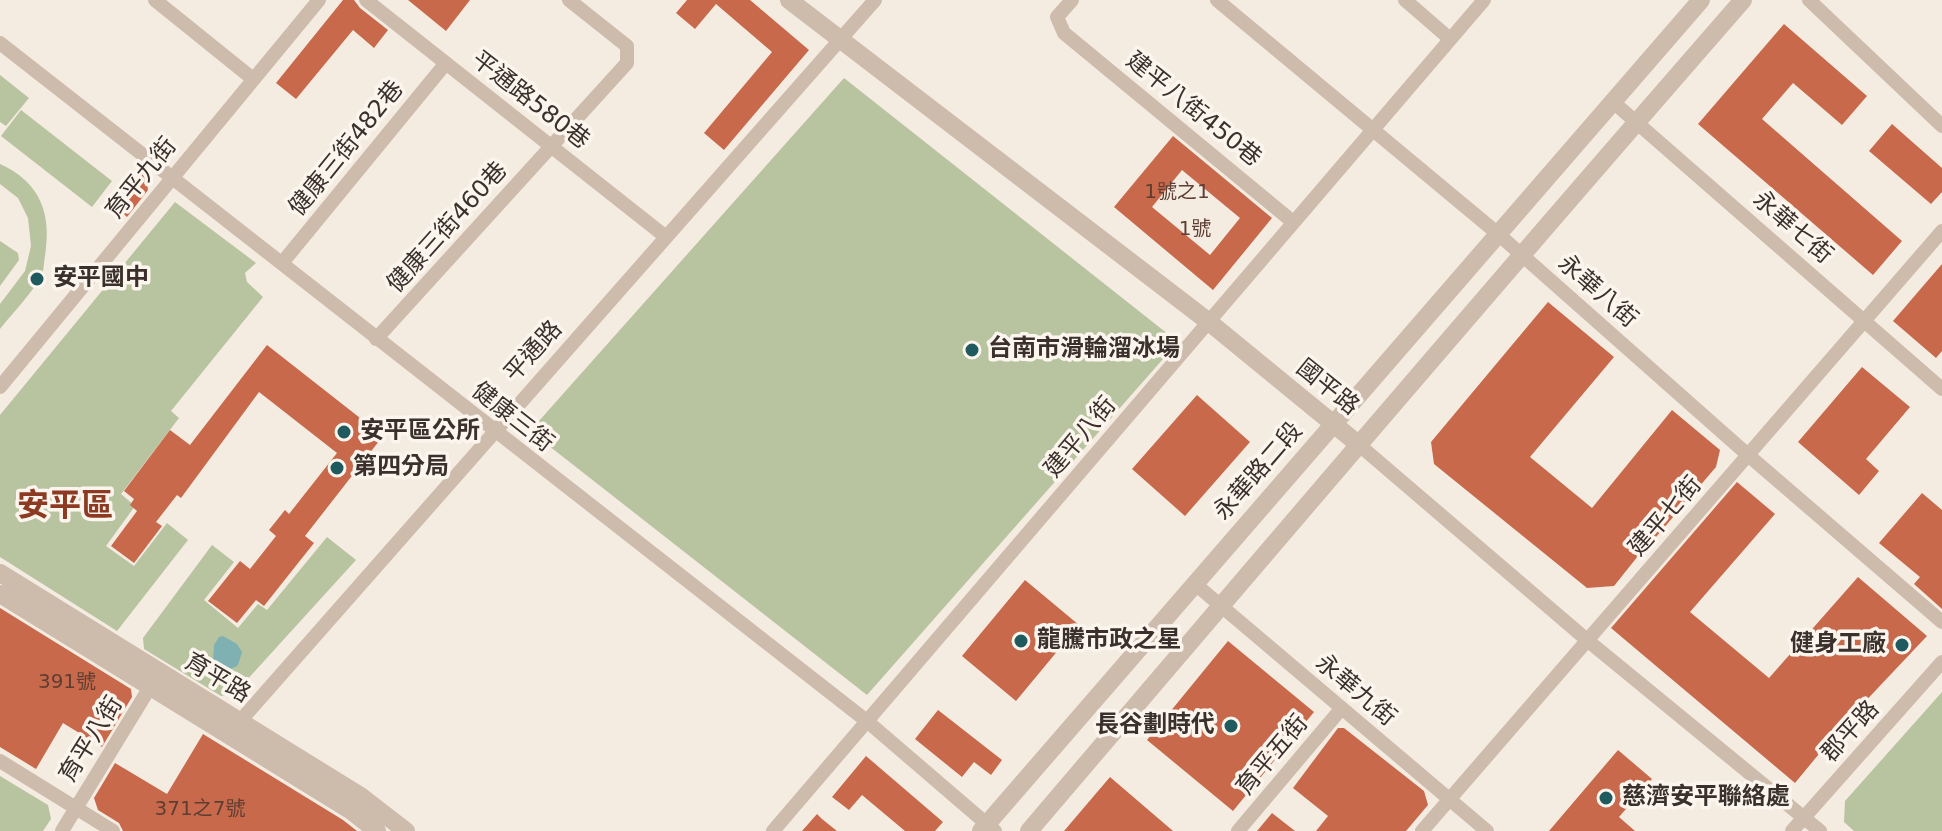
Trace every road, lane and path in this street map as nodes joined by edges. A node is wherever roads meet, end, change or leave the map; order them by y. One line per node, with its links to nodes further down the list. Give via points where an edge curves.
1 (155, 0): 18 (street)
2 (319, 0): 18 (street, 育平九街)
3 (366, 0): 17 (street, 平通路580巷)
4 (569, 0): 23 (street, 健康三街460巷, via 627,46 627,63)
5 (789, 0): 15 (street, 國平路)
6 (875, 0): 15 (street, 平通路)
7 (1072, 0): 25 (street, 建平八街450巷, via 1057,17 1064,33)
8 (1217, 0): 22 (street, 永華八街)
9 (1405, 0): 14 (street)
10 (1484, 0): 14 (street, 建平八街)
11 (1701, 0): 19 (street, 永華路二段)
12 (1743, 0): 20 (street)
13 (1809, 0): 21 (street)
14 (1450, 39): 22 (street, 建平八街)
15 (839, 40): 28 (street, 平通路); 32 (street, 國平路)
16 (0, 43): 24 (street, 健康三街)
17 (446, 63): 23 (street, 平通路580巷); 30 (street, 健康三街482巷)
18 (253, 79): 24 (street, 育平九街)
19 (1612, 101): 20 (street, 永華七街); 27 (street, 永華路二段)
20 (1636, 122): 29 (street); 31 (street, 永華七街)
21 (1942, 126)
22 (1372, 129): 25 (street, 建平八街); 27 (street, 永華八街)
23 (552, 147): 28 (street, 平通路580巷); 33 (street, 健康三街460巷)
24 (172, 177): 30 (street, 健康三街); 34 (street, 育平九街)
25 (1293, 222): 32 (street, 建平八街)
26 (1942, 231): 31 (street, 建平七街)
27 (1497, 233): 29 (street, 永華八街); 36 (street, 永華路二段)
28 (666, 237): 37 (street, 平通路)
29 (1523, 256): 38 (street); 39 (street, 永華八街)
30 (282, 263): 33 (street, 健康三街)
31 (1864, 320): 35 (street, 永華七街); 39 (street, 建平七街)
32 (1209, 322): 36 (street, 國平路); 49 (street, 建平八街)
33 (376, 339): 37 (street, 健康三街)
34 (0, 387)
35 (1942, 389)
36 (1332, 424): 38 (street, 國平路); 41 (street, 永華路二段)
37 (493, 431): 49 (street, 健康三街); 50 (street, 平通路)
38 (1358, 444): 43 (street); 45 (street, 國平路)
39 (1748, 455): 44 (street, 永華八街); 45 (street, 建平七街)
40 (0, 573): 47 (street, 育平路)
41 (1194, 583): 43 (street, 永華九街); 55 (street, 永華路二段)
42 (0, 594): 47 (street, 育平路)
43 (1221, 606): 48 (street, 永華九街); 61 (street)
44 (1942, 622)
45 (1587, 640): 52 (street, 建平七街); 54 (street, 國平路)
46 (1942, 662): 54 (street, 郡平路)
47 (155, 680): 50 (street, 育平路); 53 (street, 育平八街)
48 (1341, 709): 52 (street, 永華九街); 62 (street, 育平五街)
49 (868, 722): 55 (street, 健康三街); 60 (street, 建平八街)
50 (234, 727): 58 (street, 育平路); 59 (street, 育平路, via 362,797)
51 (0, 761): 53 (street)
52 (1450, 799): 63 (street, 建平七街); 64 (street, 永華九街)
53 (76, 808): 56 (street, 育平八街); 57 (street)
54 (1804, 818): 65 (street, 郡平路); 66 (street, 國平路)
55 (988, 829)
56 (62, 831)
57 (113, 831)
58 (377, 831)
59 (406, 831)
60 (773, 831)
61 (1029, 831)
62 (1238, 831)
63 (1422, 831)
64 (1487, 831)
65 (1792, 831)
66 (1820, 831)

